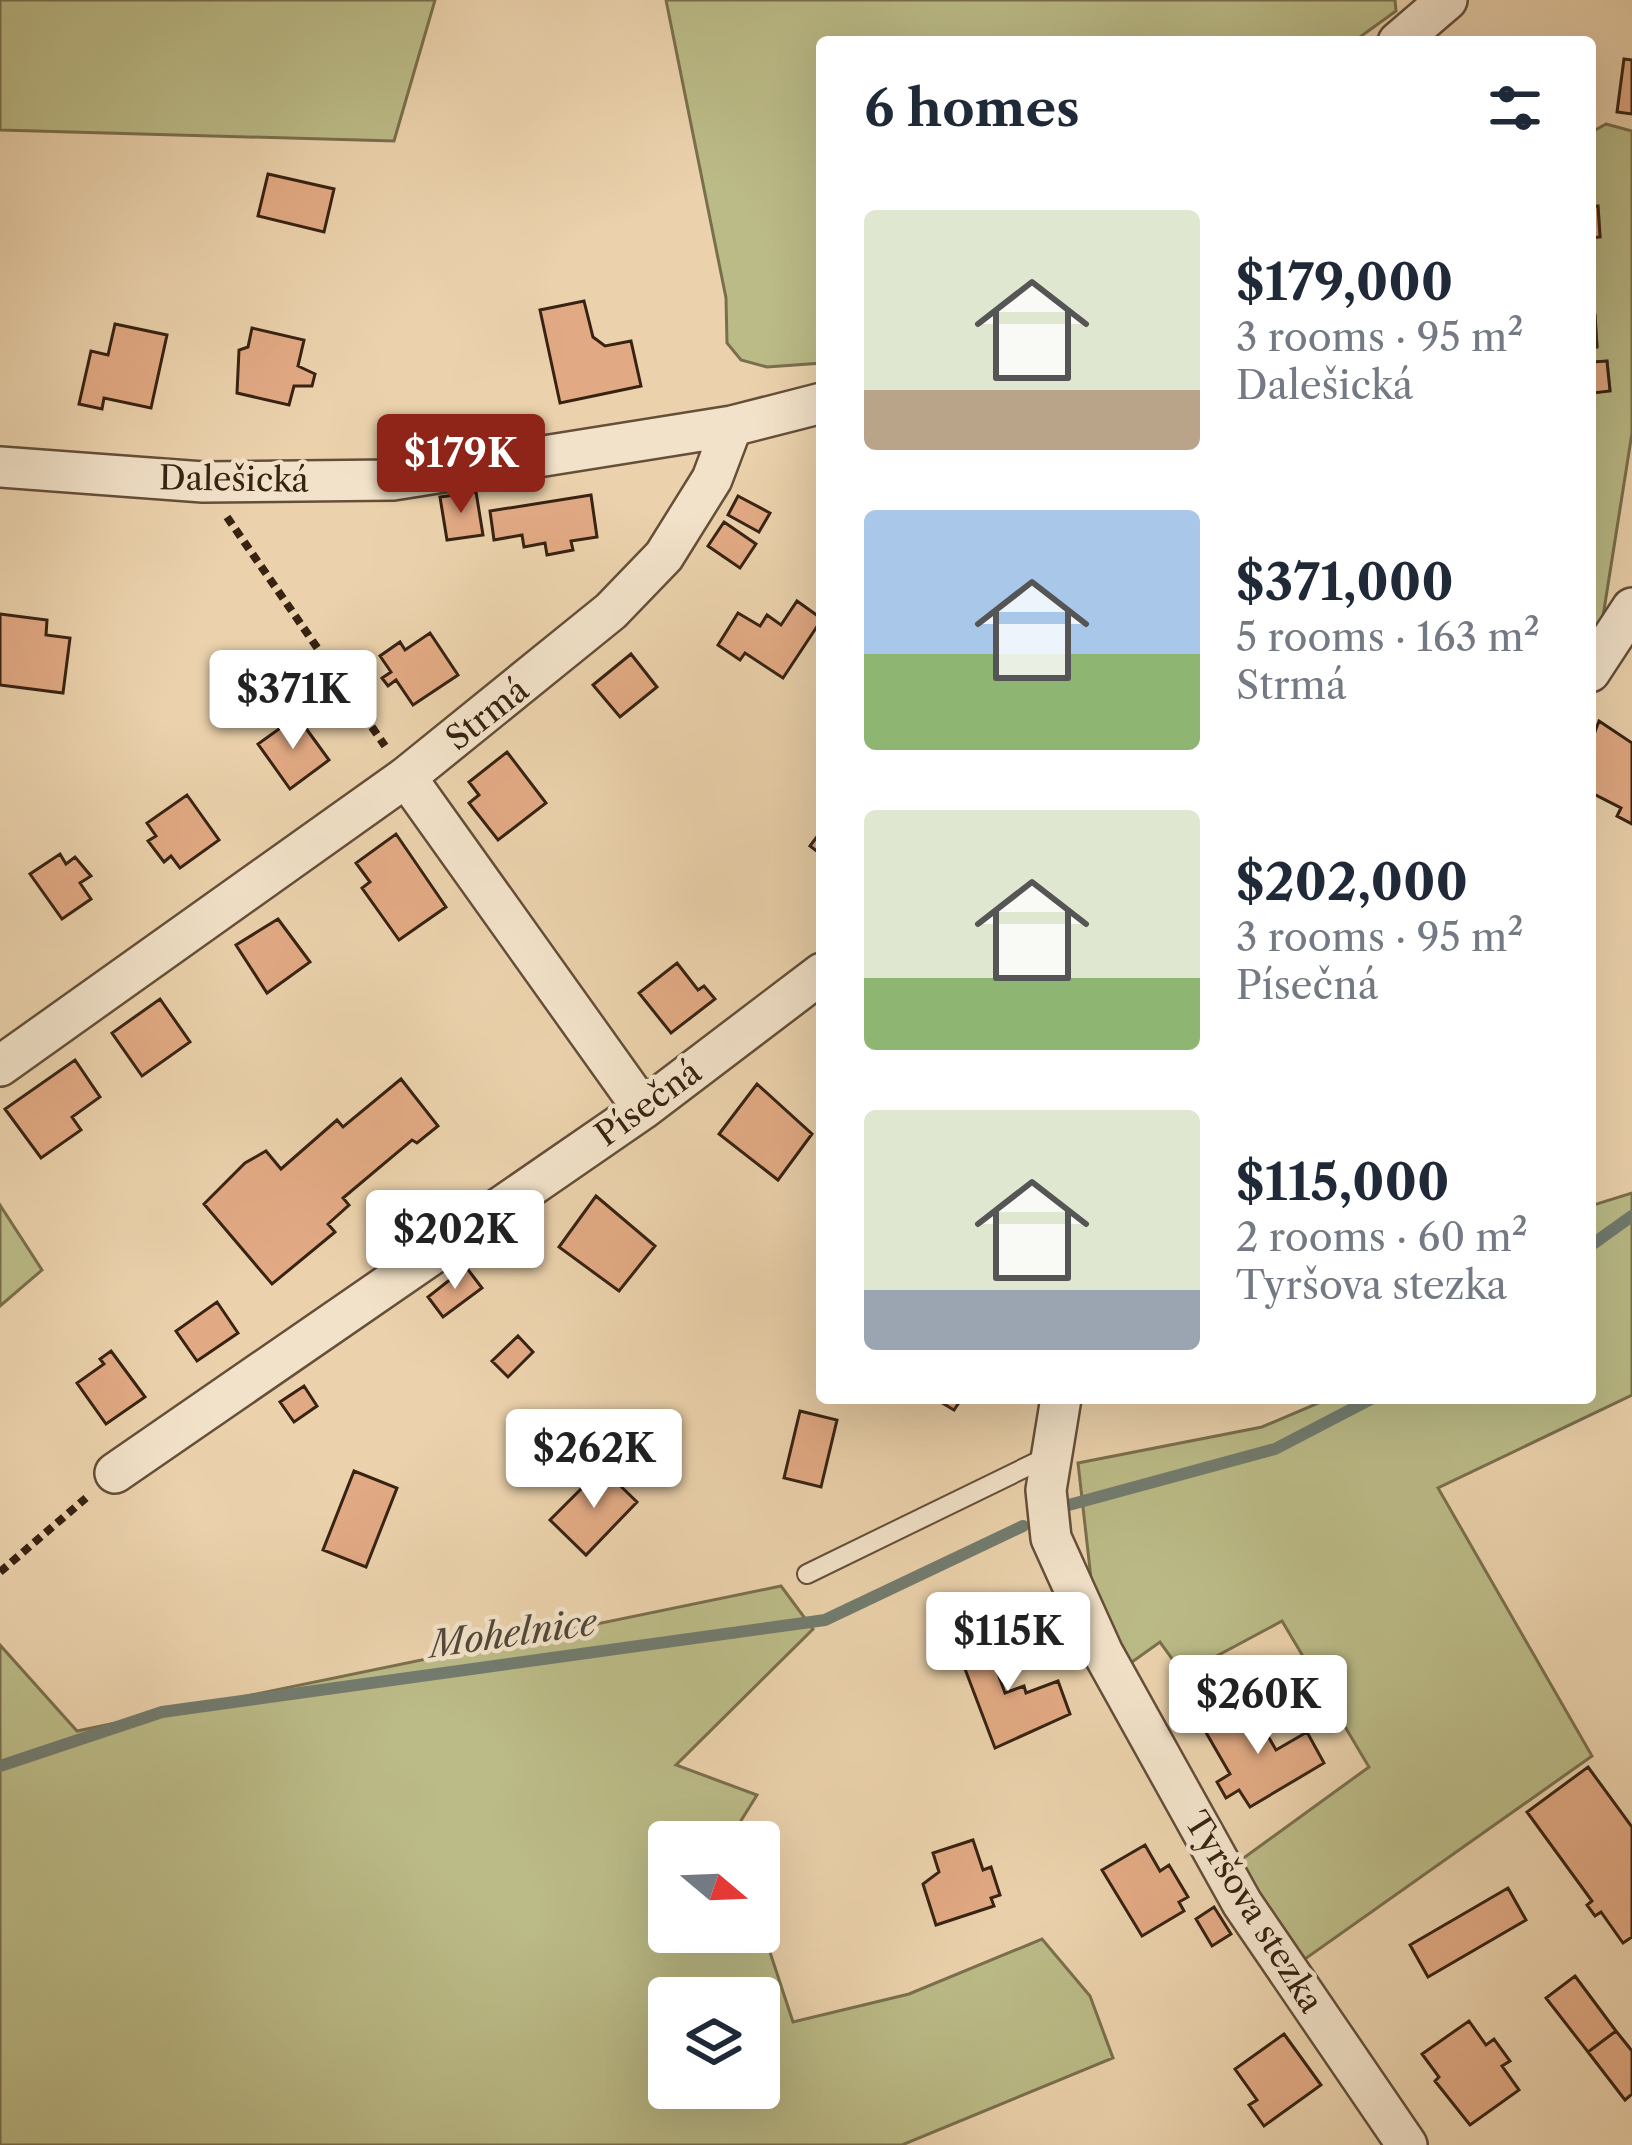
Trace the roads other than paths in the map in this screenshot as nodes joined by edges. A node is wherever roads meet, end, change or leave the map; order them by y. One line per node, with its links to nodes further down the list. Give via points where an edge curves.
1 (1447, 0): 2 (street)
2 (1405, 36)
3 (816, 405): 4 (street, Dalešická)
4 (732, 426): 5 (street, Dalešická, via 393,480 202,482); 8 (street, Strmá, via 712,479 664,556 581,637)
5 (0, 466)
6 (1632, 608): 7 (street)
7 (1603, 664)
8 (406, 777): 10 (street, Strmá); 11 (street)
9 (816, 978): 11 (street, Písečná)
10 (0, 1066)
11 (643, 1108): 14 (street, Písečná)
12 (1060, 1404): 13 (street, Tyršova stezka)
13 (1052, 1455): 15 (lane); 16 (street, Tyršova stezka, via 1051,1538 1102,1653 1242,1904)
14 (115, 1473)
15 (807, 1574)
16 (1407, 2145)

